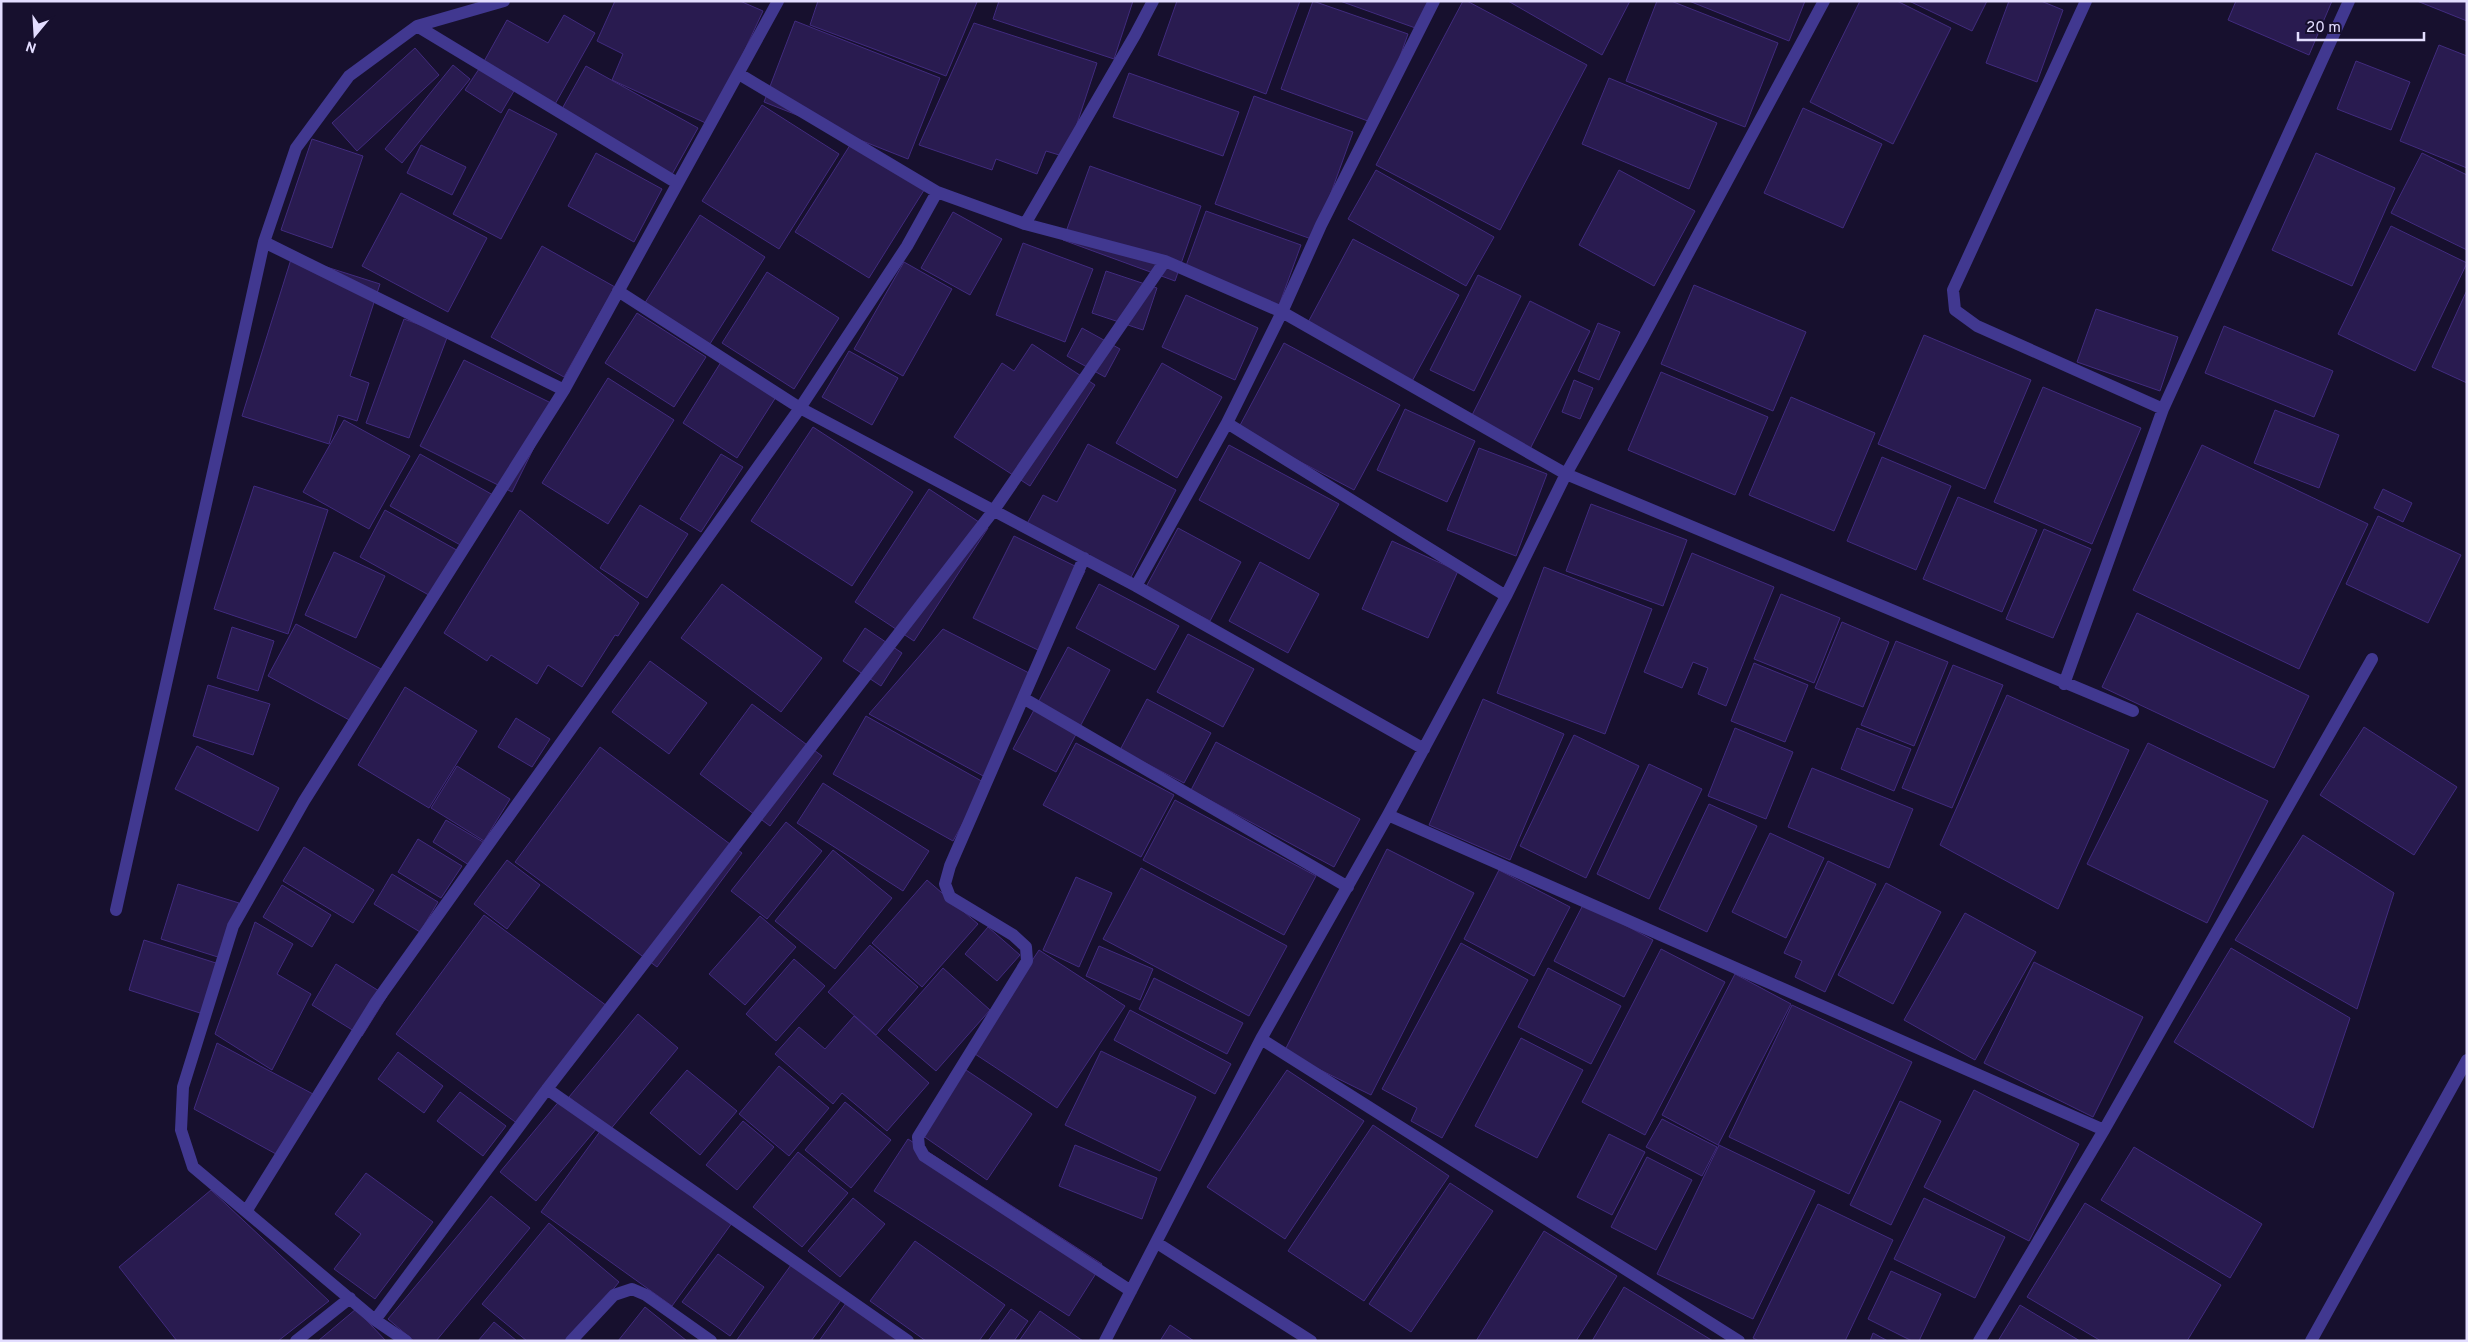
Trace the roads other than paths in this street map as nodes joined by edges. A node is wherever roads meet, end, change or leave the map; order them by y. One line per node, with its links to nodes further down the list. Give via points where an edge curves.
1 (504, 1): 8 (street)
2 (778, 1): 9 (street)
3 (1153, 1): 12 (street)
4 (1434, 1): 16 (street)
5 (1824, 1): 21 (street, via 1647,331)
6 (2086, 1): 19 (street, via 1953,290 1955,310 1977,326)
7 (2349, 1): 19 (street)
8 (417, 26): 10 (street); 13 (street, via 349,76 296,148)
9 (739, 74): 10 (street); 11 (street)
10 (677, 183): 15 (street)
11 (937, 192): 12 (street); 18 (street, via 907,246)
12 (1025, 224): 14 (street)
13 (264, 242): 17 (street); 33 (street)
14 (1165, 261): 16 (street); 22 (street)
15 (618, 291): 17 (street); 18 (street)
16 (1282, 312): 20 (street); 21 (street)
17 (564, 390): 38 (street, via 304,801 233,926 183,1087 181,1130 194,1167)
18 (800, 408): 22 (street); 38 (street, via 376,1002)
19 (2163, 409): 27 (street)
20 (1227, 423): 24 (street); 25 (street)
21 (1566, 474): 25 (street); 27 (street)
22 (994, 510): 23 (street); 36 (street)
23 (1084, 558): 24 (street); 28 (street)
24 (1136, 586): 30 (street)
25 (1506, 596): 30 (street)
26 (2372, 660): 37 (street)
27 (2064, 684): 29 (street)
28 (1023, 698): 32 (street); 40 (street, via 945,884 950,897 1014,935 1026,947 1027,961 918,1137 918,1147 924,1156)
29 (2133, 711)
30 (1424, 749): 31 (street)
31 (1388, 815): 32 (street); 37 (street)
32 (1348, 887): 34 (street)
33 (116, 910)
34 (1262, 1039): 39 (street); 50 (street)
35 (2467, 1060): 52 (street)
36 (547, 1089): 42 (street); 47 (street)
37 (2104, 1130): 51 (street)
38 (247, 1210): 41 (street)
39 (1157, 1243): 40 (street); 49 (street)
40 (1132, 1291): 48 (street)
41 (350, 1298): 42 (street); 43 (street)
42 (375, 1320): 44 (street)
43 (296, 1341)
44 (406, 1341)
45 (571, 1341): 46 (street, via 614,1295 632,1288)
46 (711, 1341)
47 (908, 1341)
48 (1105, 1341)
49 (1311, 1341)
50 (1739, 1341)
51 (1979, 1341)
52 (2311, 1341)

